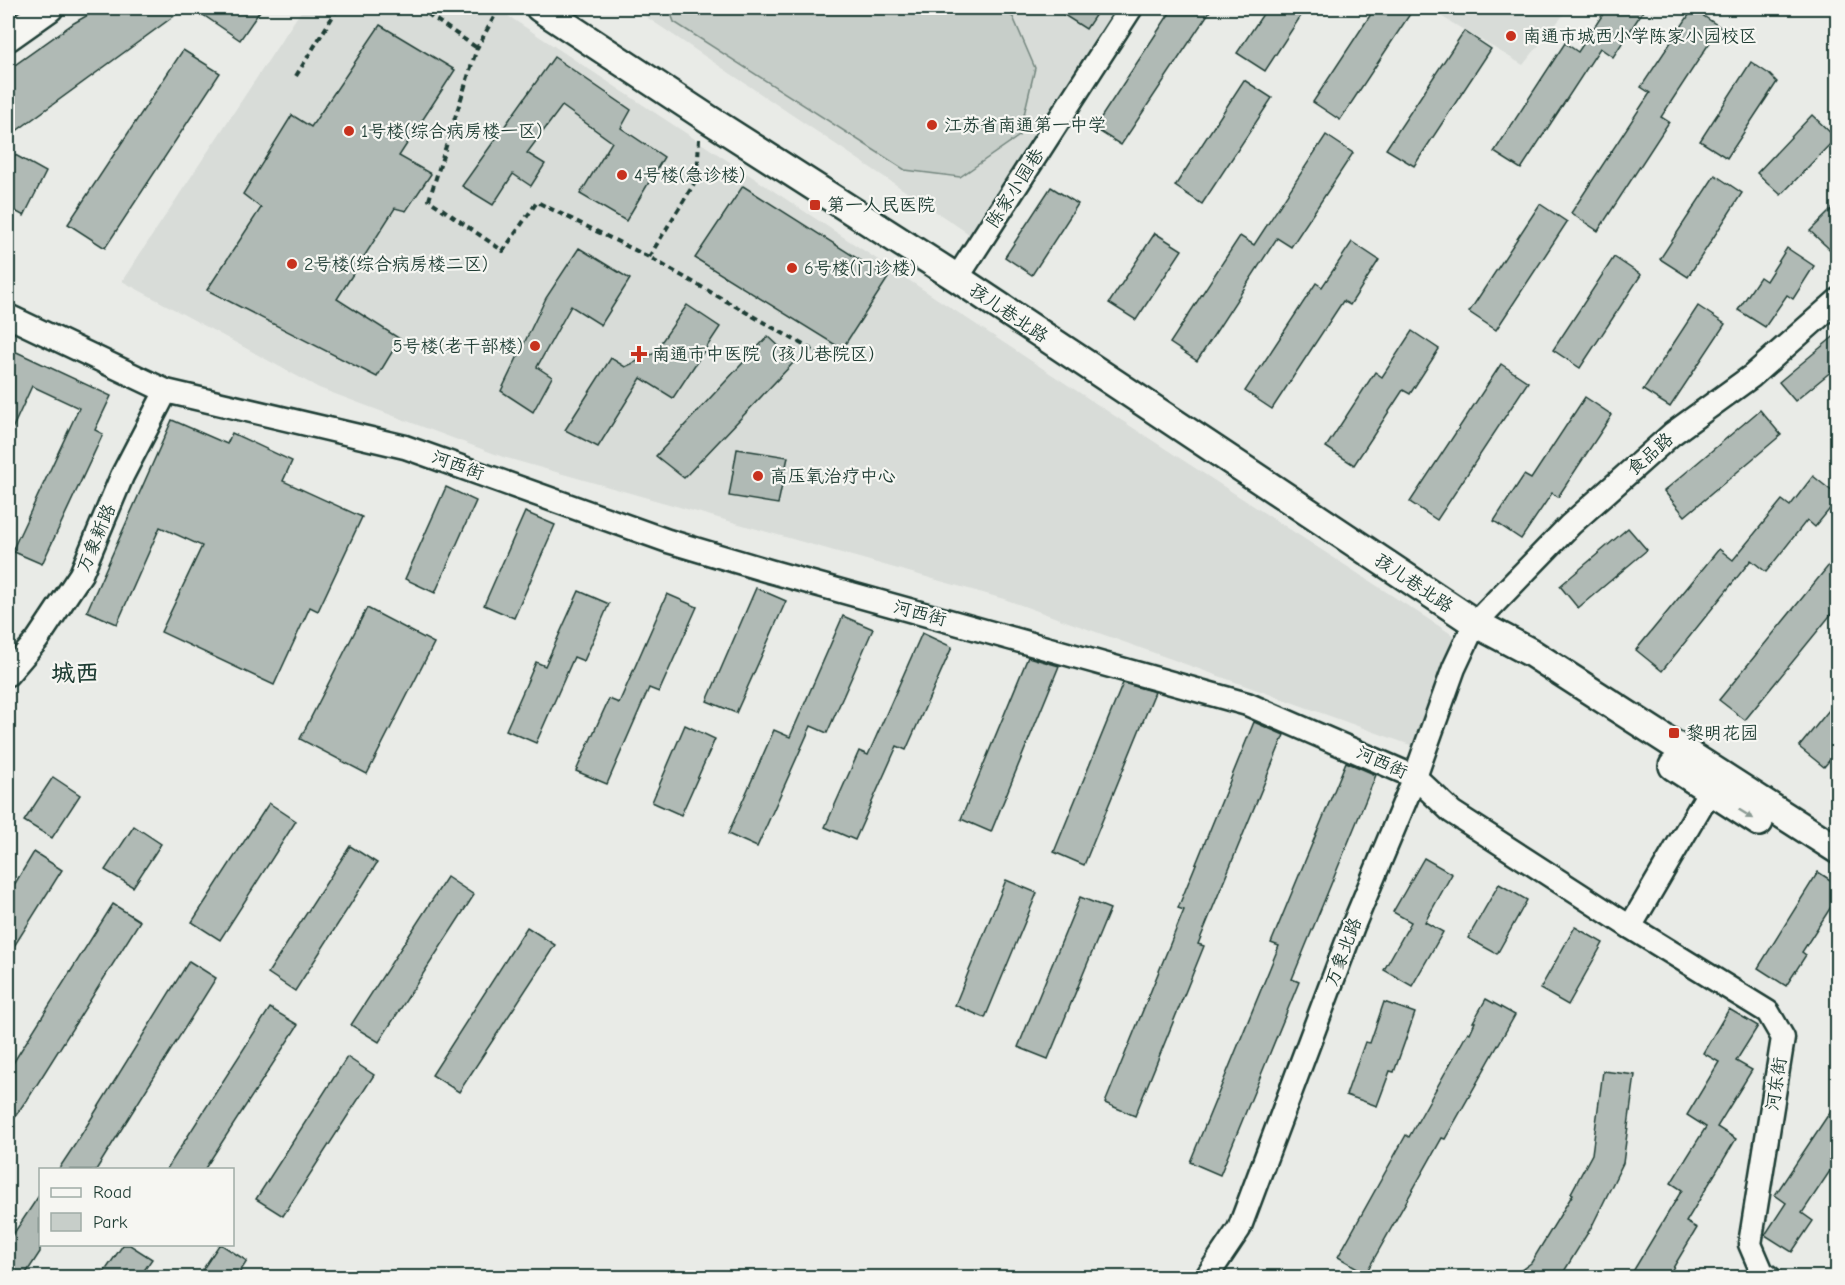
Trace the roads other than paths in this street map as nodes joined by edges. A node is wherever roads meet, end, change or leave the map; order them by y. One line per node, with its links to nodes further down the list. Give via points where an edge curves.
1 (49, 8): 4 (main road)
2 (540, 8): 5 (main road, 孩儿巷北路)
3 (1131, 8): 5 (street, 陈家小园巷)
4 (8, 37)
5 (957, 278): 9 (main road, 孩儿巷北路)
6 (1838, 300): 9 (street, 食品路, via 1752,376 1672,434 1570,525)
7 (8, 316): 8 (street, 河西街)
8 (166, 391): 10 (street, 万象新路, via 122,476 81,574 37,640); 11 (street, 河西街, via 405,447 668,541 1247,704)
9 (1475, 623): 11 (street, 万象北路, via 1454,668); 12 (main road, 孩儿巷北路, via 1530,652)
10 (8, 674)
11 (1415, 777): 15 (street, 河西街, via 1452,812); 16 (street, 万象北路, via 1353,926 1239,1229)
12 (1714, 783): 13 (main road, 孩儿巷北路); 14 (main road, 孩儿巷北路, one-way to 14); 15 (street)
13 (1838, 850)
14 (1838, 871)
15 (1630, 927): 17 (street, 河东街, via 1768,1012 1783,1038 1750,1244 1762,1272)
16 (1206, 1278)
17 (1770, 1278)

